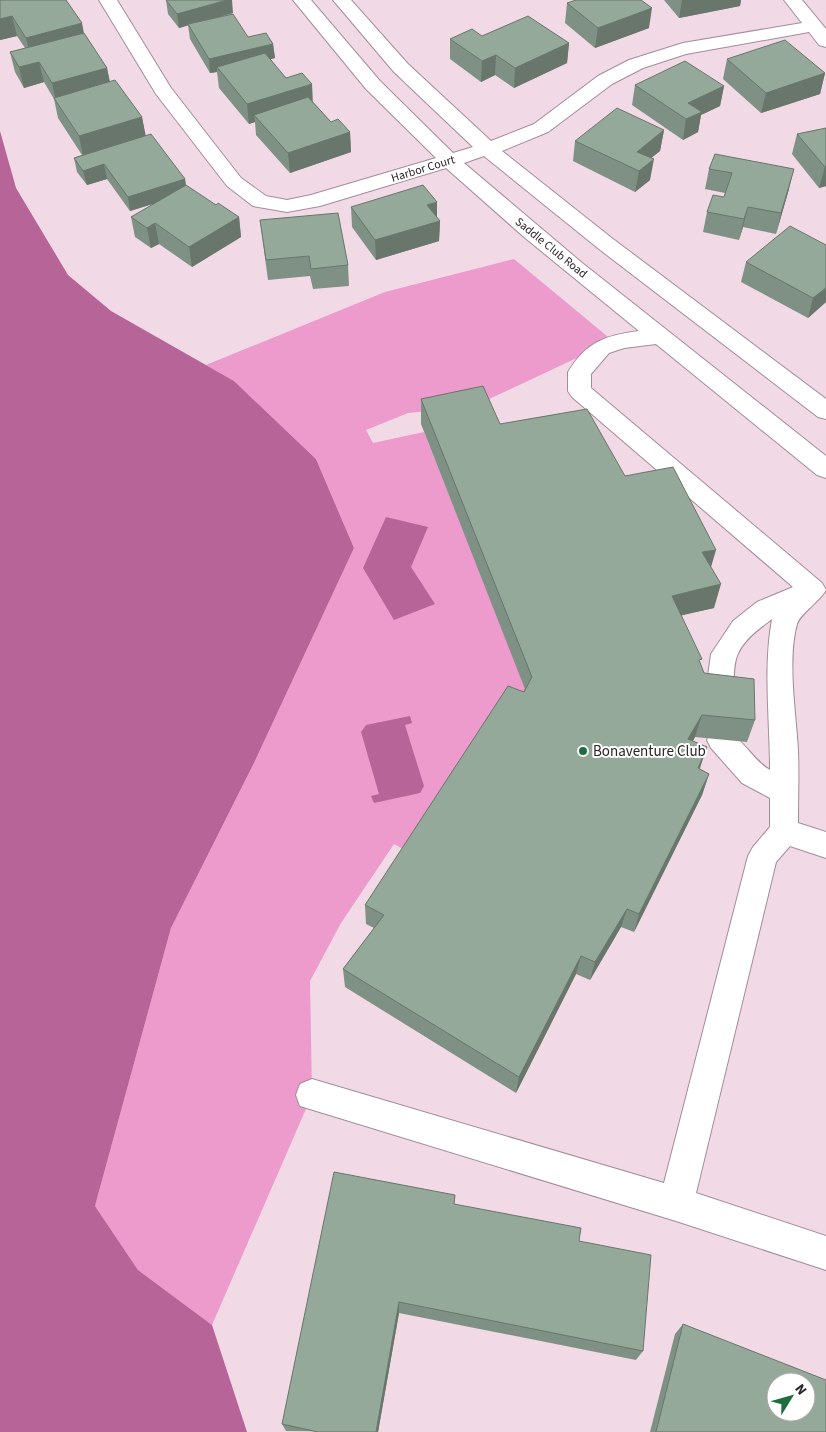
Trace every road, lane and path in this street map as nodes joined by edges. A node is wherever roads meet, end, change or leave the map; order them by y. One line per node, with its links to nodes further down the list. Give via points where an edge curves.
1 (108, 0): 8 (street, Harbor Court, via 163,90 234,182 260,201 287,206 313,201)
2 (302, 0): 8 (street, Saddle Club Road, via 382,97)
3 (342, 0): 7 (street, via 442,110)
4 (794, 0): 5 (street)
5 (814, 26): 6 (street); 7 (street, Harbor Court, via 683,49 636,64 606,80 541,128)
6 (826, 41)
7 (486, 149): 8 (street, Harbor Court); 10 (street, via 518,177)
8 (448, 161): 9 (street, Saddle Club Road)
9 (660, 336): 11 (street, Saddle Club Road); 12 (street, via 622,341 601,348 579,372 580,391)
10 (826, 411)
11 (826, 469)
12 (819, 586): 13 (street, via 766,609 742,628 724,654); 15 (street, via 785,618 780,692)
13 (720, 698)
14 (721, 740): 15 (street, via 752,774)
15 (784, 792): 16 (street)
16 (784, 831): 17 (street); 19 (street, via 763,856)
17 (826, 845)
18 (312, 1095): 19 (street)
19 (676, 1204): 20 (street)
20 (826, 1253)

